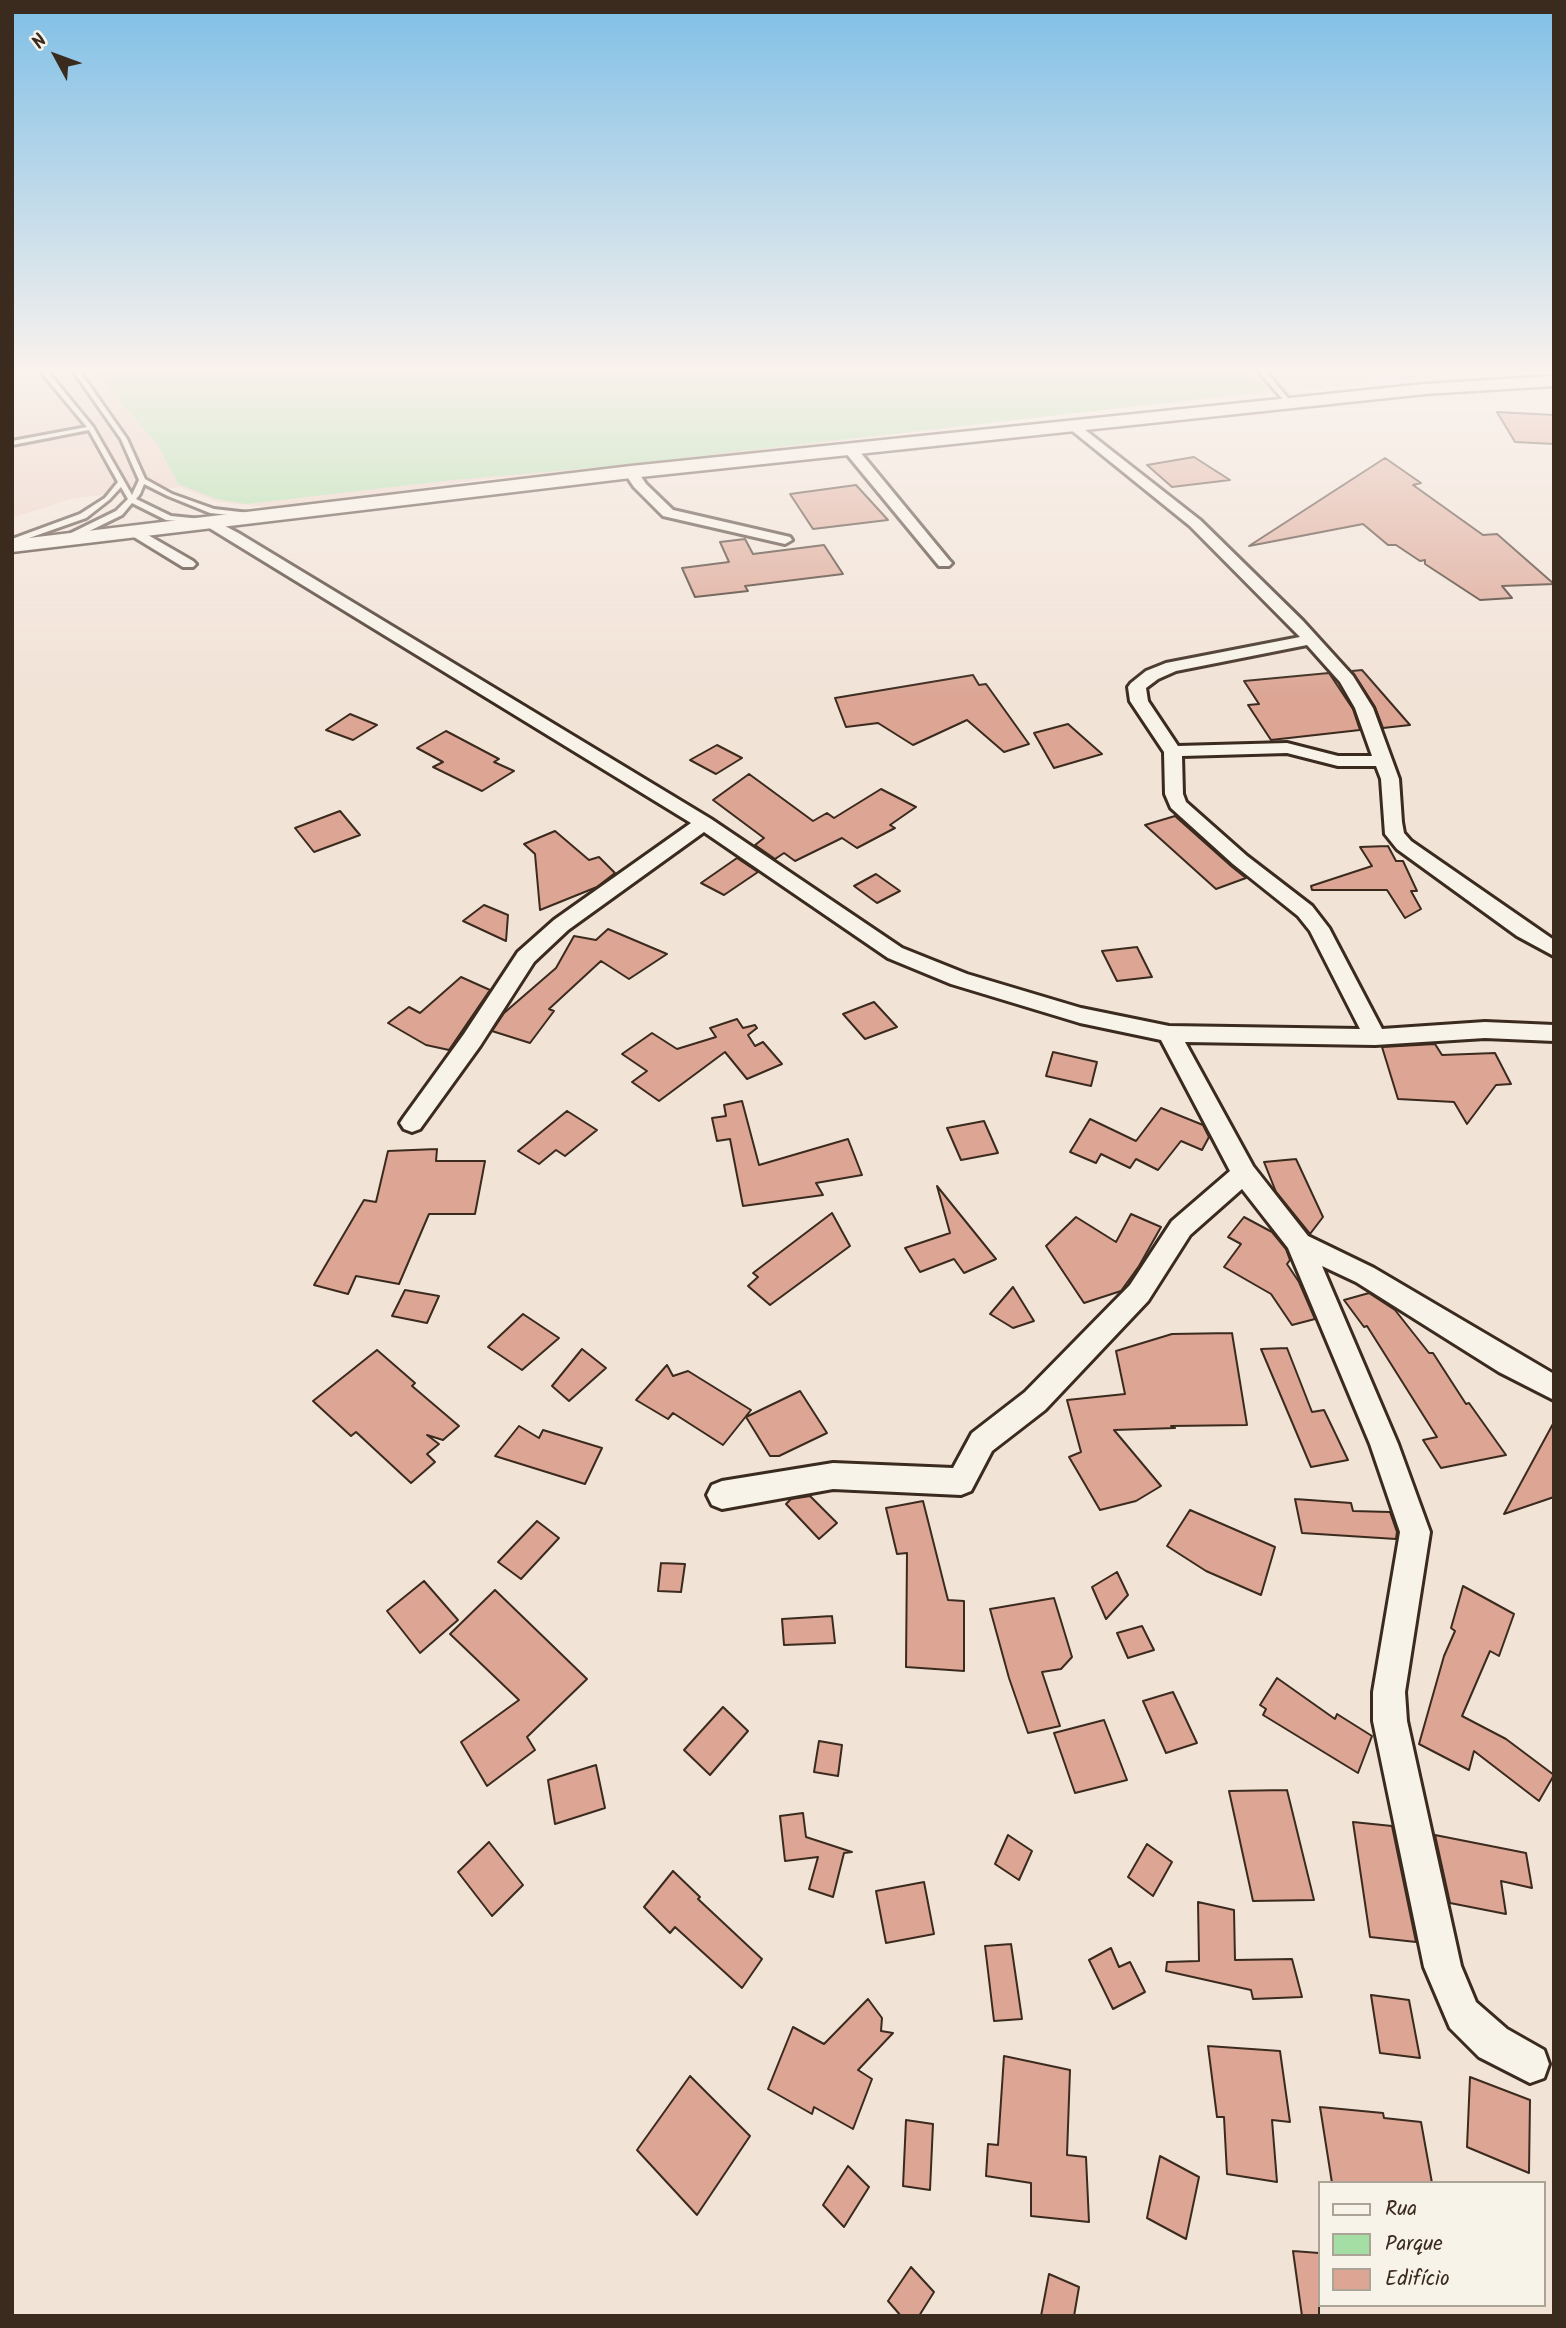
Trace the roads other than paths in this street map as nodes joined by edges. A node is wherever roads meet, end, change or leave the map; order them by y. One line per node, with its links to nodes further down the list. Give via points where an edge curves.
1 (142, 480): 8 (lane)
2 (143, 481): 9 (lane, via 213,511)
3 (560, 481): 9 (main road)
4 (636, 481): 13 (street, via 668,513)
5 (876, 481): 16 (street)
6 (1143, 481): 17 (street, via 1195,523)
7 (121, 483): 8 (lane); 14 (lane, via 83,516)
8 (132, 500): 10 (lane, via 169,518); 12 (lane, via 97,526)
9 (270, 516): 10 (main road)
10 (205, 521): 11 (main road); 20 (street)
11 (134, 531): 12 (main road); 15 (street)
12 (61, 540): 14 (main road)
13 (785, 540)
14 (12, 544)
15 (188, 564)
16 (944, 564)
17 (1310, 640): 18 (street, via 1172,667 1144,680 1137,687 1139,701); 19 (street, via 1348,680 1364,708)
18 (1173, 752): 19 (street, via 1287,748 1338,761); 24 (street, via 1178,804 1305,911 1344,973)
19 (1383, 761): 21 (street, via 1390,779 1392,822 1404,845)
20 (704, 823): 23 (street, via 895,953 959,979 1066,1011); 25 (street, via 561,925 526,957)
21 (1554, 949)
22 (1554, 1033): 24 (street, via 1485,1030)
23 (1169, 1034): 24 (street); 26 (street)
24 (1375, 1037)
25 (412, 1123)
26 (1244, 1173): 27 (street); 29 (street, via 1181,1228 1139,1293 1035,1401 982,1442 961,1482 833,1476)
27 (1299, 1243): 28 (street, via 1365,1275); 30 (street, via 1412,1515 1415,1532 1389,1692 1390,1721 1444,1967 1463,2015 1493,2043)
28 (1554, 1388)
29 (722, 1495)
30 (1530, 2064)

